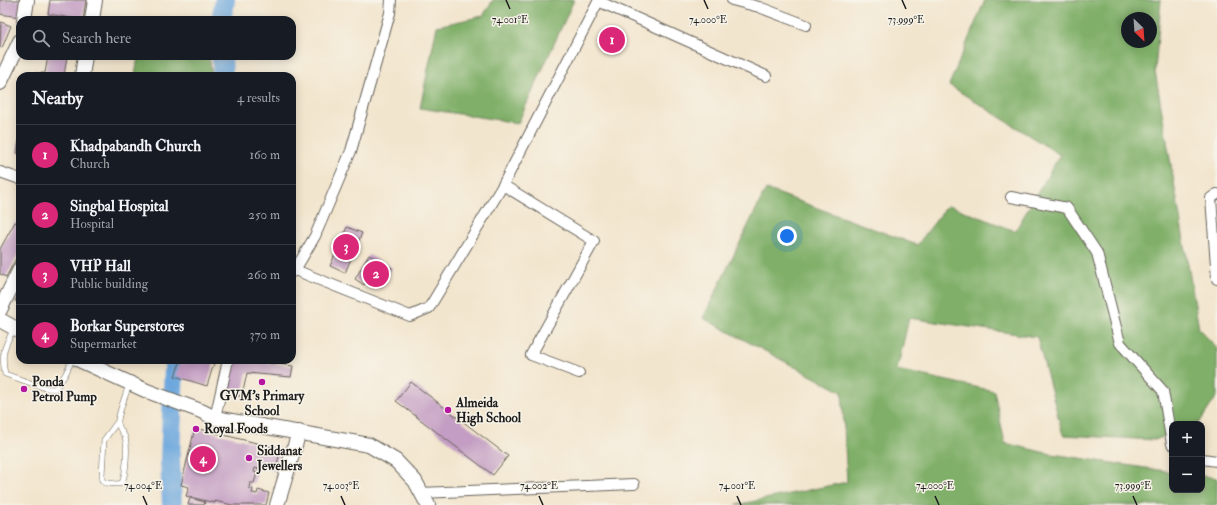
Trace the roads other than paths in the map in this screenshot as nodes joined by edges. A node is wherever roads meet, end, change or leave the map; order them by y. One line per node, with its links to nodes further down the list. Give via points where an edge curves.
1 (27, 0): 6 (main road)
2 (95, 0): 7 (main road)
3 (392, 0): 20 (street, via 351,151 315,236)
4 (598, 0): 12 (street); 16 (street)
5 (732, 0): 8 (street, via 759,7)
6 (25, 16)
7 (93, 16)
8 (806, 25)
9 (16, 49): 13 (main road)
10 (84, 60): 11 (main road)
11 (83, 72)
12 (766, 76)
13 (0, 83)
14 (0, 172): 15 (street)
15 (16, 178)
16 (504, 185): 21 (street, via 429,308 410,316); 31 (street, via 594,241 531,355)
17 (1217, 194): 19 (street, via 1211,198)
18 (1011, 197): 35 (street, via 1067,208 1097,253 1120,343 1163,391)
19 (1216, 240): 23 (street)
20 (296, 268)
21 (296, 272)
22 (16, 278): 24 (main road)
23 (1217, 279)
24 (0, 310)
25 (0, 320): 26 (main road)
26 (16, 329)
27 (16, 331): 28 (lane, via 4,346 4,374 55,389)
28 (70, 364)
29 (88, 364): 32 (main road)
30 (227, 364): 33 (street)
31 (579, 373)
32 (130, 383): 33 (main road); 34 (lane)
33 (215, 418): 36 (main road)
34 (118, 421): 34 (lane, via 126,445 124,477 122,483 105,483 102,480 104,440)
35 (1169, 426)
36 (298, 432): 40 (main road, via 369,445 396,461 415,481); 41 (main road)
37 (1205, 459): 38 (street)
38 (1217, 461)
39 (634, 484): 40 (street)
40 (425, 499)
41 (277, 505)

